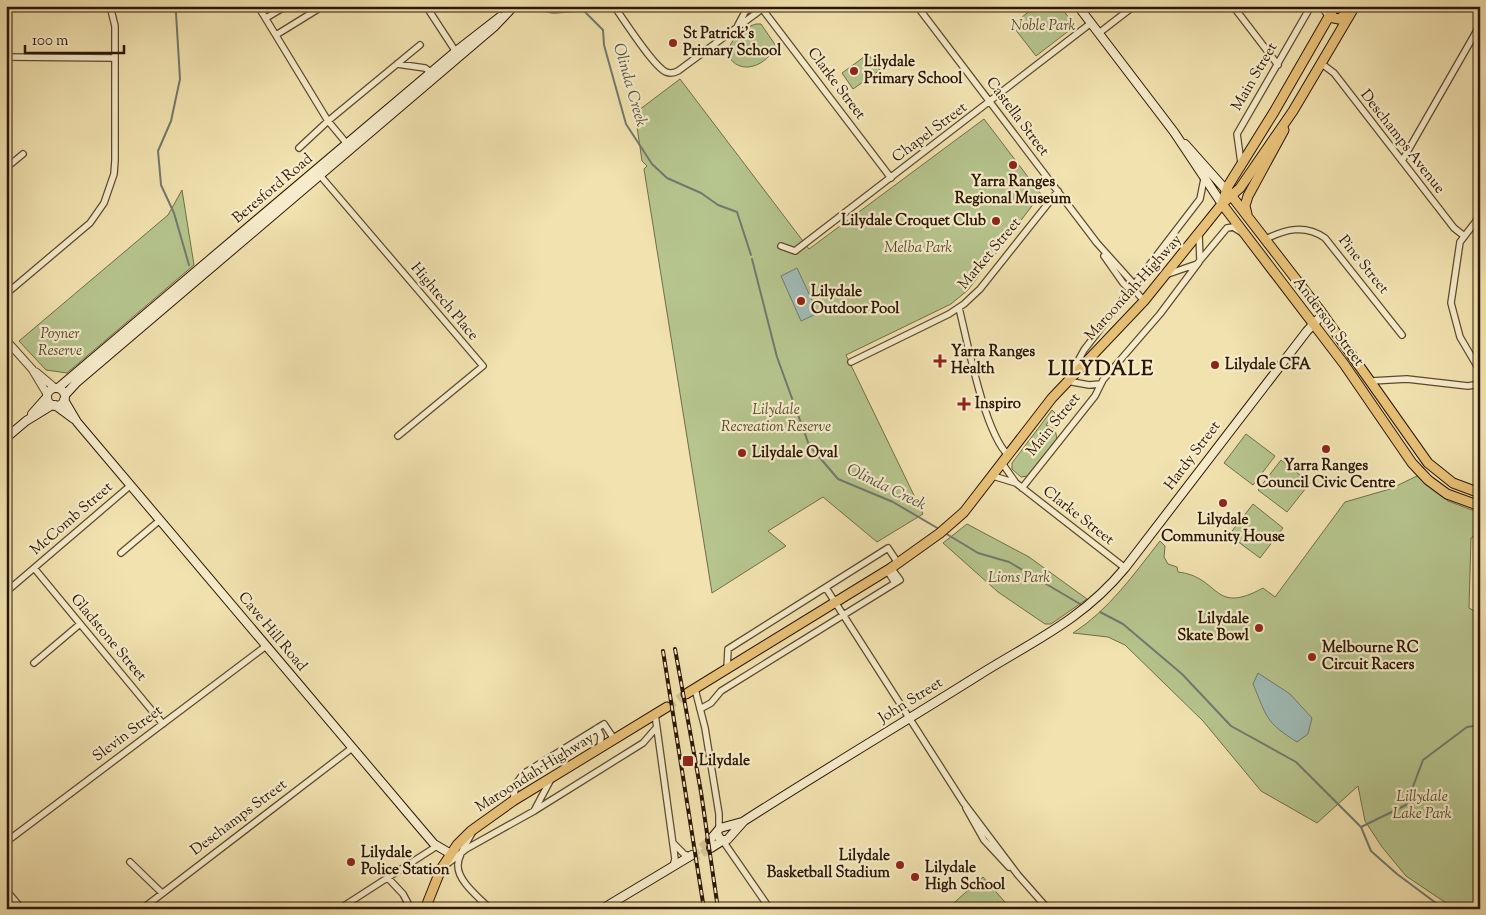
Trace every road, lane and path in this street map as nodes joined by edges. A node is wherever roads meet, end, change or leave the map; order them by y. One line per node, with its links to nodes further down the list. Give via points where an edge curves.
1 (110, 6): 29 (street, via 115,26)
2 (258, 6): 19 (street)
3 (286, 6): 19 (street)
4 (323, 6): 24 (street)
5 (426, 6): 26 (street)
6 (514, 6): 26 (main road, Beresford Road, via 494,27)
7 (614, 6): 21 (street, via 664,70 670,73 678,71)
8 (752, 6): 21 (street)
9 (917, 6): 34 (street, Castella Street)
10 (1078, 6): 20 (main road, Anderson Street)
11 (1134, 6): 23 (street)
12 (1233, 6): 32 (street)
13 (1311, 6): 32 (street, Main Street)
14 (1322, 6): 18 (street)
15 (1335, 6): 18 (main road, Maroondah Highway)
16 (1355, 7): 18 (main road, via 1340,18); 31 (main road, Maroondah Highway)
17 (761, 8): 21 (street); 45 (street, Clarke Street)
18 (1329, 17): 27 (main road, Maroondah Highway)
19 (266, 18): 24 (street)
20 (1091, 24): 23 (main road, Anderson Street); 34 (street, Chapel Street)
21 (738, 25)
22 (1480, 25): 41 (street)
23 (1099, 33): 37 (main road, Anderson Street)
24 (276, 35): 36 (street)
25 (420, 45): 30 (street)
26 (458, 54): 33 (main road, Beresford Road)
27 (1307, 56): 31 (main road); 42 (main road, Maroondah Highway)
28 (6, 57): 29 (street)
29 (114, 58): 61 (street, via 115,160 114,174 104,203 90,223)
30 (397, 64): 33 (street, via 424,68); 36 (street)
31 (1322, 64): 35 (main road, Maroondah Highway); 41 (street, Deschamps Avenue, via 1334,73)
32 (1278, 65): 42 (street, Main Street, via 1237,134)
33 (433, 75): 38 (main road, Beresford Road)
34 (990, 102): 45 (street, Chapel Street); 47 (street, Castella Street)
35 (1293, 111): 48 (main road, Maroondah Highway, via 1257,166); 51 (main road, via 1248,196 1245,206)
36 (328, 121): 38 (street); 39 (street)
37 (1174, 132): 46 (main road, Anderson Street); 48 (main road, Anderson Street)
38 (349, 146): 44 (main road, Beresford Road)
39 (299, 148)
40 (23, 154): 43 (street)
41 (1402, 161): 53 (street, Deschamps Avenue)
42 (1241, 165): 48 (main road, Maroondah Highway)
43 (6, 168)
44 (318, 173): 77 (main road, Beresford Road); 79 (main road, Beresford Road, via 76,383); 84 (street, Hightech Place, via 482,366)
45 (891, 178): 56 (street, Chapel Street, via 795,251)
46 (1204, 179): 49 (main road, Anderson Street); 60 (street, Main Street, via 1200,200)
47 (1058, 191): 60 (street, Castella Street, via 1097,243 1132,282); 63 (street, Market Street, via 980,289)
48 (1229, 193): 49 (main road, Maroondah Highway); 51 (main road, Anderson Street)
49 (1222, 204): 52 (main road, Maroondah Highway); 54 (main road, Anderson Street)
50 (1480, 216): 53 (street)
51 (1249, 219): 55 (main road, Anderson Street)
52 (1199, 234): 58 (street); 59 (main road, Maroondah Highway)
53 (1463, 235): 72 (street, via 1457,253 1451,307 1460,337)
54 (1247, 237): 57 (main road, Anderson Street); 58 (street, Main Street, via 1235,228 1227,228)
55 (1264, 240): 57 (main road); 64 (main road, Anderson Street); 66 (street, Pine Street, via 1298,229 1314,231 1325,238)
56 (781, 246)
57 (1255, 247): 65 (main road, Anderson Street)
58 (1199, 261): 59 (street); 75 (street, Main Street, via 1160,314)
59 (1168, 274): 62 (main road, Maroondah Highway)
60 (1132, 287): 62 (street, Castella Street); 73 (street, Main Street, via 1084,350)
61 (6, 294)
62 (1144, 301): 73 (main road, Maroondah Highway)
63 (959, 308): 69 (street, Market Street); 86 (street, Clarke Street, via 982,397)
64 (1323, 314): 65 (main road, Hardy Street); 68 (main road, Anderson Street)
65 (1313, 324): 70 (main road, Anderson Street); 97 (main road, Hardy Street)
66 (1402, 335)
67 (6, 340): 71 (street)
68 (1353, 356): 70 (main road); 74 (main road, Anderson Street)
69 (851, 362)
70 (1344, 364): 83 (main road, Anderson Street)
71 (32, 369): 77 (street); 78 (street)
72 (1480, 371)
73 (1067, 381): 75 (street); 86 (main road, Maroondah Highway)
74 (1370, 381): 76 (street, via 1407,379 1468,386); 83 (main road, via 1366,388); 91 (main road, Anderson Street, via 1432,466 1453,483)
75 (1100, 384): 90 (street, Main Street, via 1095,396)
76 (1480, 384)
77 (57, 388): 78 (main road, Beresford Road); 79 (main road, Cave Hill Road)
78 (47, 396): 80 (main road); 81 (main road)
79 (64, 398): 80 (main road, Beresford Road); 82 (main road, Cave Hill Road)
80 (54, 405): 81 (main road); 82 (main road, Cave Hill Road)
81 (26, 421): 85 (main road)
82 (77, 422): 89 (main road, Cave Hill Road)
83 (1391, 433): 92 (main road, Anderson Street, via 1412,464 1428,480 1452,496)
84 (398, 436)
85 (6, 438)
86 (1005, 459): 87 (main road, Maroondah Highway); 88 (street, Clarke Street)
87 (993, 476): 88 (street, Clarke Street); 95 (main road, Maroondah Highway, via 949,526)
88 (1016, 483): 90 (street, Clarke Street)
89 (131, 485): 93 (main road, Cave Hill Road); 96 (street, McComb Street)
90 (1022, 488): 97 (street, Clarke Street)
91 (1480, 493)
92 (1480, 506)
93 (160, 520): 94 (street); 104 (main road, Cave Hill Road)
94 (121, 553)
95 (892, 567): 98 (street, via 888,548); 100 (main road); 102 (street, via 900,580)
96 (34, 568): 99 (street, McComb Street); 103 (street, Gladstone Street)
97 (1125, 568): 101 (main road, Hardy Street)
98 (826, 588): 100 (street); 106 (street, via 728,649)
99 (6, 592)
100 (836, 602): 102 (street); 106 (main road)
101 (1092, 604): 112 (main road, John Street, via 1050,634)
102 (844, 615): 110 (street, via 721,691 710,704); 112 (street)
103 (80, 624): 105 (street); 113 (street, Gladstone Street)
104 (266, 646): 113 (street, Slevin Street); 117 (main road, Cave Hill Road)
105 (34, 663)
106 (727, 669): 107 (main road)
107 (695, 689): 108 (main road); 110 (street)
108 (686, 694)
109 (667, 707): 111 (main road, Maroondah Highway)
110 (700, 708): 124 (street)
111 (655, 714): 115 (street); 116 (main road, Maroondah Highway)
112 (909, 719): 122 (main road, John Street); 146 (street, via 997,856)
113 (164, 724): 126 (street, Slevin Street)
114 (597, 728): 116 (street, via 604,724); 118 (street, via 601,736); 120 (street, via 523,774 516,784)
115 (656, 728): 121 (street, via 643,743); 127 (street)
116 (614, 739): 118 (main road, Maroondah Highway)
117 (352, 748): 128 (main road, Cave Hill Road); 136 (street, Deschamps Street)
118 (600, 748): 119 (main road, Maroondah Highway)
119 (552, 777): 120 (main road, Maroondah Highway); 121 (street)
120 (512, 801): 123 (main road, Maroondah Highway)
121 (534, 811): 129 (street)
122 (744, 821): 124 (main road, John Street); 125 (main road, John Street)
123 (474, 829): 129 (street); 130 (main road, Maroondah Highway)
124 (719, 830): 125 (main road); 125 (main road, via 728,829); 125 (main road, John Street, via 711,844)
125 (726, 839): 145 (street)
126 (6, 842)
127 (673, 843): 131 (street); 133 (street, via 675,861)
128 (438, 846): 130 (main road, Cave Hill Road); 135 (street)
129 (464, 850): 134 (street); 143 (street, via 458,862 459,871 463,880)
130 (451, 854): 134 (main road, Maroondah Highway)
131 (691, 857): 133 (main road)
132 (130, 862): 136 (street)
133 (672, 868): 144 (main road)
134 (441, 869): 142 (main road, Maroondah Highway)
135 (388, 878): 140 (street); 141 (street)
136 (162, 893): 139 (street, Deschamps Street)
137 (8, 894): 138 (street)
138 (22, 909)
139 (142, 909)
140 (339, 909)
141 (410, 909)
142 (426, 909)
143 (490, 909)
144 (602, 909)
145 (770, 909)
146 (1048, 909)

